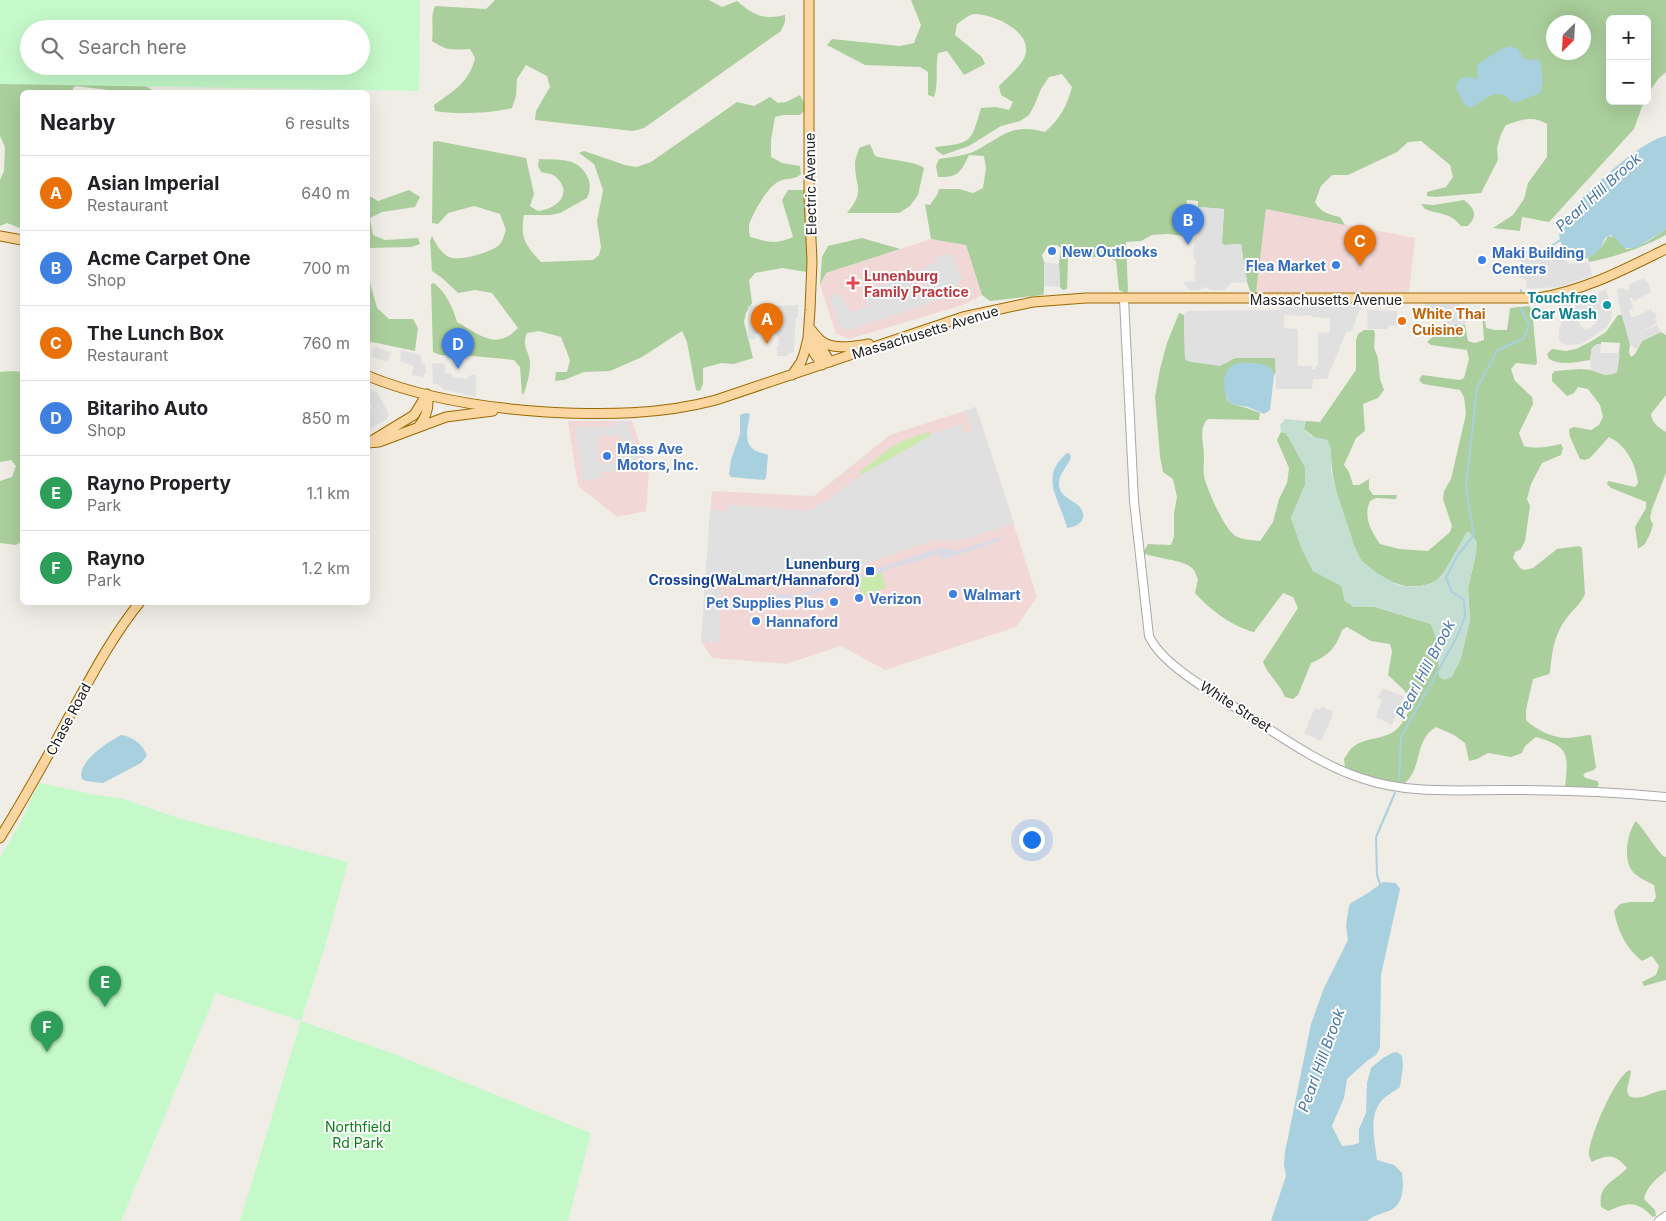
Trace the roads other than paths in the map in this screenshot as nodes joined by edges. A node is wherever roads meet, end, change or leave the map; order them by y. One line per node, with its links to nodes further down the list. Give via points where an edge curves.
1 (809, 0): 6 (main road, Electric Avenue, via 812,261)
2 (0, 236): 3 (main road)
3 (20, 240)
4 (1666, 249): 5 (main road, Massachusetts Avenue, via 1587,286 1528,298)
5 (1124, 299): 8 (main road, Massachusetts Avenue, via 1033,302 978,313); 18 (street, White Street, via 1136,531 1149,636 1164,657 1224,700 1305,750 1345,772 1375,783 1427,790 1550,790)
6 (809, 327): 7 (main road, Electric Avenue); 8 (main road, via 820,340 833,346); 9 (main road)
7 (808, 338): 9 (main road, via 814,353); 10 (main road, Electric Avenue, via 801,362)
8 (888, 342): 9 (main road, Massachusetts Avenue)
9 (826, 364): 10 (main road, Massachusetts Avenue)
10 (792, 375): 13 (main road, Massachusetts Avenue, via 716,400 657,411 601,415)
11 (370, 377): 12 (main road, Massachusetts Avenue)
12 (427, 394): 13 (main road, Massachusetts Avenue); 14 (main road, via 428,410); 15 (main road, via 414,415)
13 (513, 410): 14 (main road, via 446,417)
14 (419, 426): 16 (main road)
15 (370, 442)
16 (370, 443)
17 (138, 605): 19 (main road, Chase Road, via 101,658)
18 (1666, 797)
19 (0, 838)
20 (1666, 1216): 21 (street)
21 (1659, 1221)

